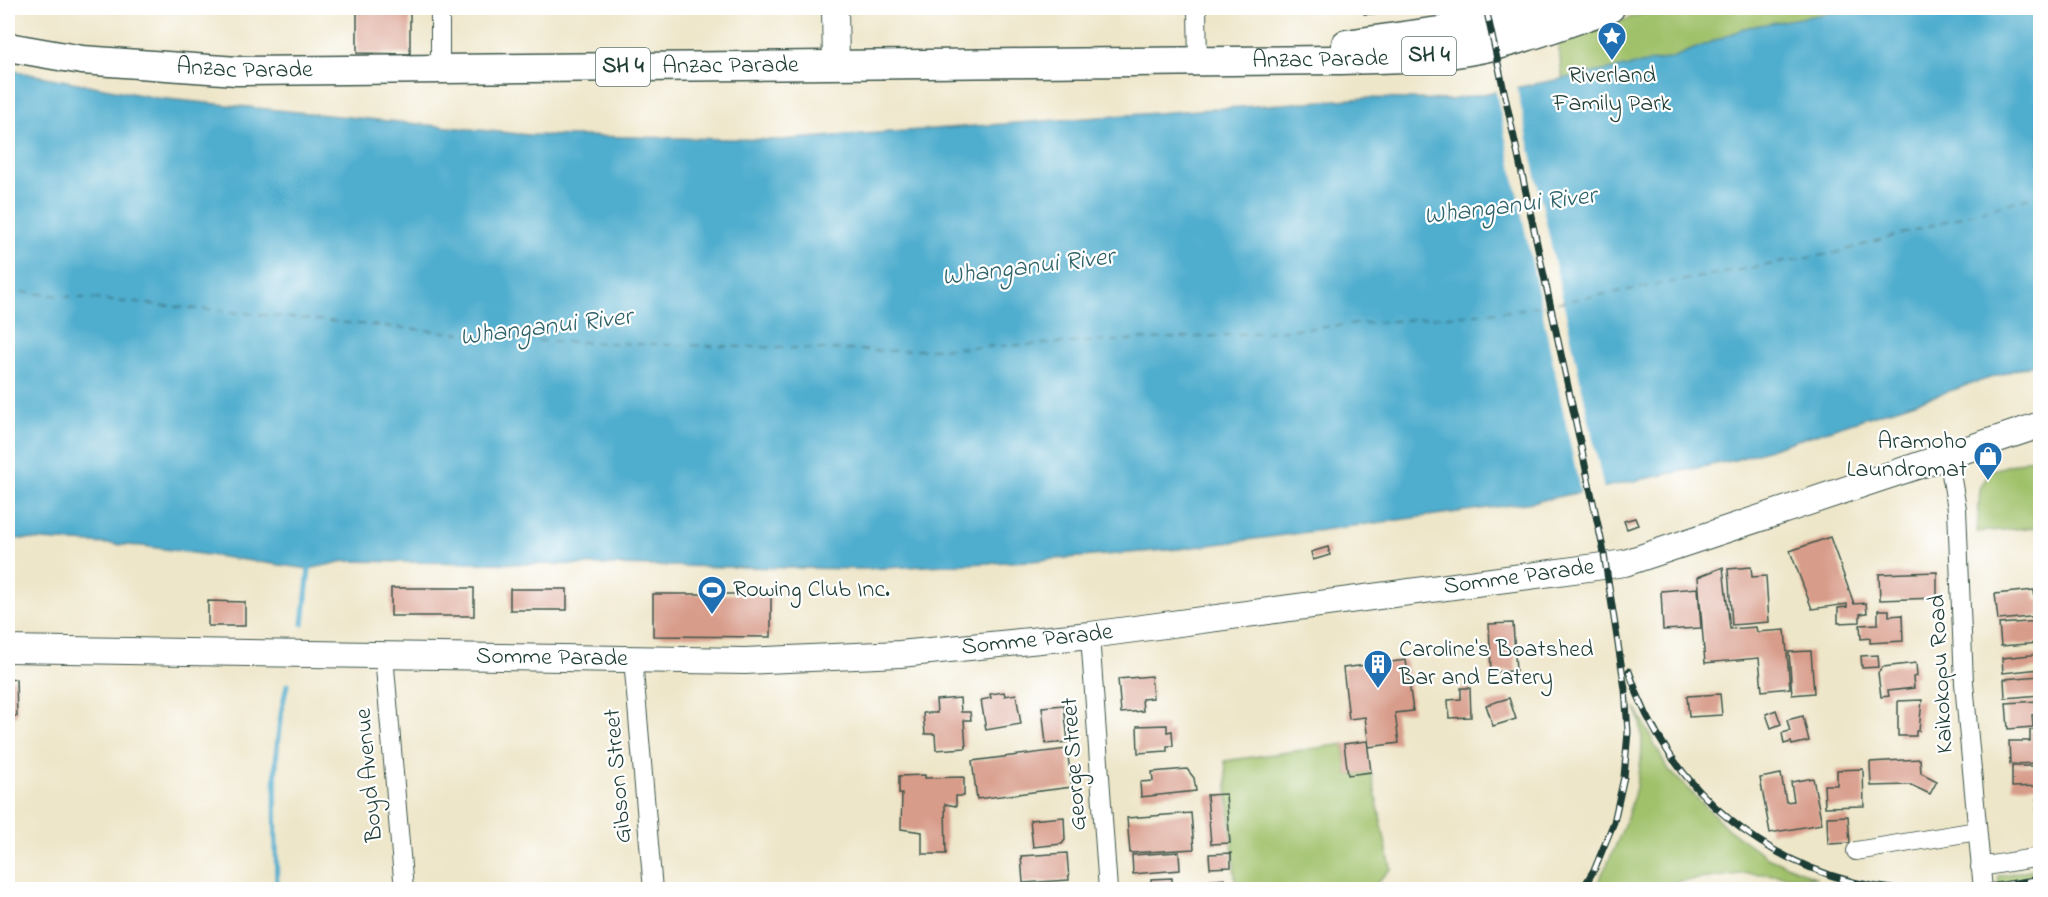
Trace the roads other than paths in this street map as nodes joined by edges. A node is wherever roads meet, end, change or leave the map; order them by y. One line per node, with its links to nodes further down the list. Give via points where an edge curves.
1 (440, 8): 11 (street)
2 (836, 8): 10 (main road)
3 (1197, 8): 9 (street)
4 (1541, 8): 6 (main road, Anzac Parade / SH 4)
5 (1610, 8): 8 (main road, Anzac Parade / SH 4, via 1531,36 1470,51 1380,59)
6 (1451, 18): 8 (main road, Anzac Parade / SH 4)
7 (8, 46): 11 (main road, Anzac Parade / SH 4, via 82,60 185,69)
8 (1240, 60): 9 (main road, Anzac Parade / SH 4)
9 (1198, 64): 10 (main road, Anzac Parade / SH 4)
10 (836, 65): 11 (main road, Anzac Parade / SH 4)
11 (440, 68)
12 (2040, 425): 13 (main road, Somme Parade)
13 (1948, 456): 14 (main road, Somme Parade, via 1625,563); 18 (street, Kaikokopu Road, via 1957,509 1964,683)
14 (1090, 635): 17 (main road, Somme Parade, via 796,660); 24 (street, George Street)
15 (8, 649): 16 (main road, Somme Parade)
16 (384, 656): 17 (main road, Somme Parade); 22 (street, Boyd Avenue)
17 (633, 659): 23 (street, Gibson Street)
18 (1977, 831): 19 (street); 21 (street, Kaikokopu Road)
19 (1856, 850)
20 (2040, 857): 21 (street)
21 (1980, 867): 25 (street, Kaikokopu Road)
22 (404, 890)
23 (653, 890)
24 (1108, 890)
25 (1983, 890)

